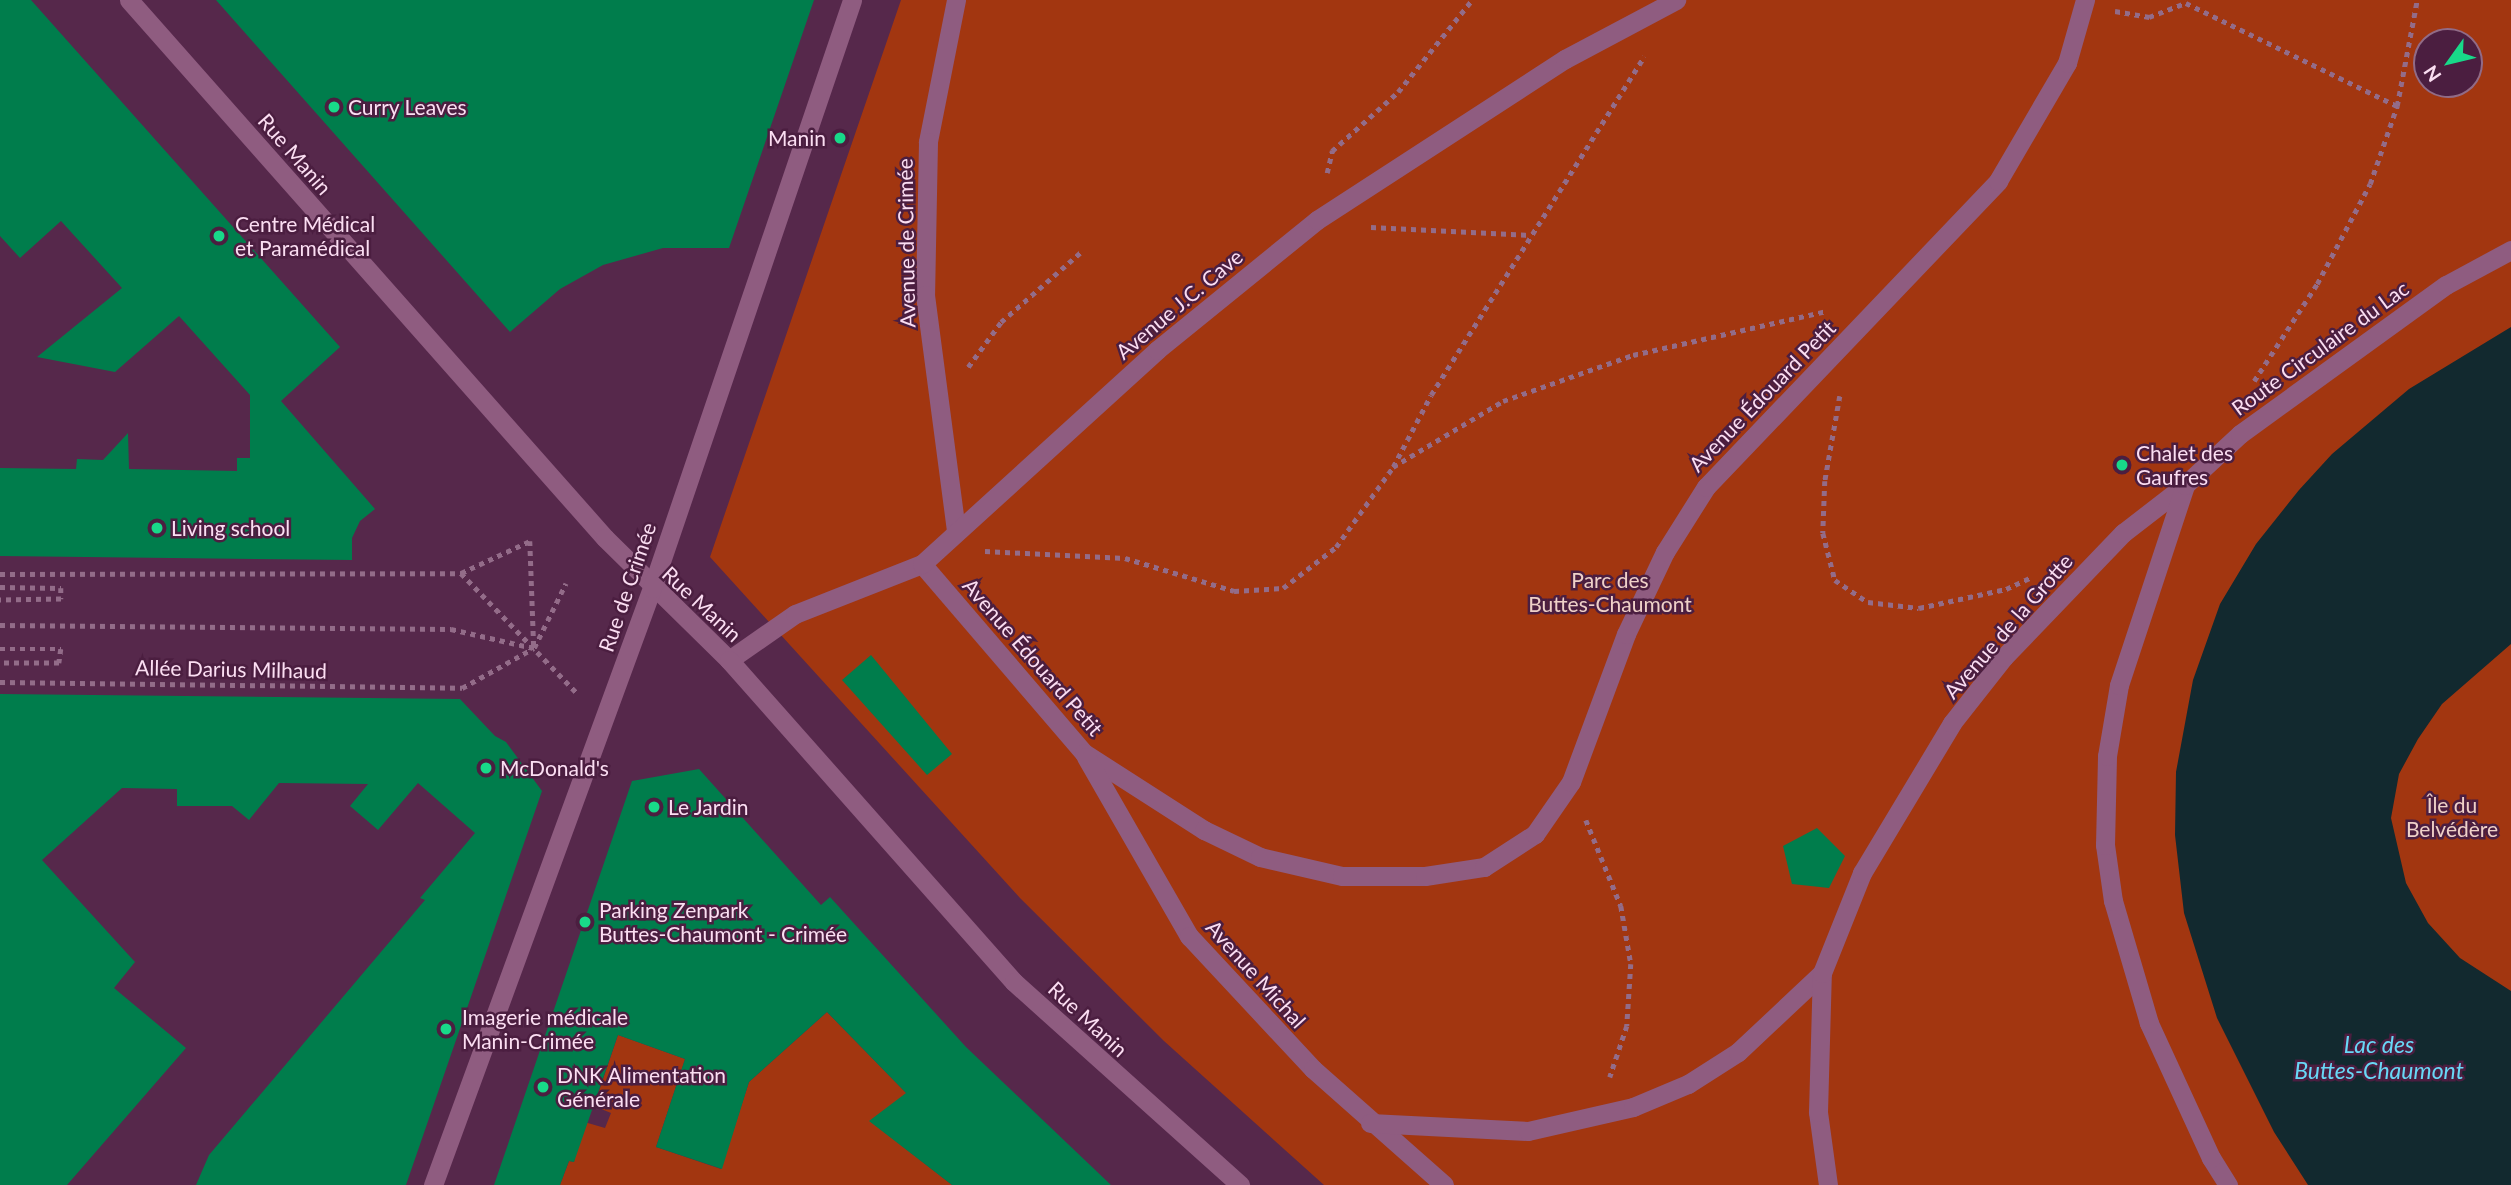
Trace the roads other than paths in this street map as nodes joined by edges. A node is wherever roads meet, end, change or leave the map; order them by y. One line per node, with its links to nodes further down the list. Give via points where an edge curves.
1 (129, 0): 10 (street, Rue Manin)
2 (852, 0): 10 (street, Rue de Crimée)
3 (956, 0): 8 (street, Avenue de Crimée, via 928,142 925,295)
4 (2084, 2): 12 (street, Avenue Édouard Petit, via 2067,63 1998,181 1706,486 1626,634 1571,782 1535,834 1484,867 1424,876 1342,876 1261,858 1203,830)
5 (1669, 4): 8 (street, Avenue J.C. Cave, via 1565,59 1317,220 1157,350)
6 (2511, 250): 7 (street, Route Circulaire du Lac, via 2446,285 2240,433)
7 (2185, 485): 13 (street, Avenue de la Grotte, via 2123,533 2064,592 1952,723 1862,873); 19 (street, Route Circulaire du Lac, via 2119,685 2107,756 2105,845 2116,913 2149,1023)
8 (956, 529): 9 (street, Avenue J.C. Cave)
9 (922, 564): 11 (street, Avenue J.C. Cave, via 795,614); 12 (street, Avenue Édouard Petit)
10 (652, 588): 11 (street, Rue Manin); 15 (street, Rue de Crimée)
11 (729, 660): 16 (street, Rue Manin, via 1014,982)
12 (1084, 753): 14 (street, Avenue Michal, via 1189,936)
13 (1822, 973): 14 (street, Avenue de la Grotte, via 1728,1058 1688,1084 1596,1117 1528,1131); 18 (street, Avenue de la Grotte, via 1818,1112)
14 (1370, 1123): 17 (street, Avenue Michal)
15 (433, 1185)
16 (1240, 1185)
17 (1444, 1185)
18 (1828, 1185)
19 (2228, 1185)

